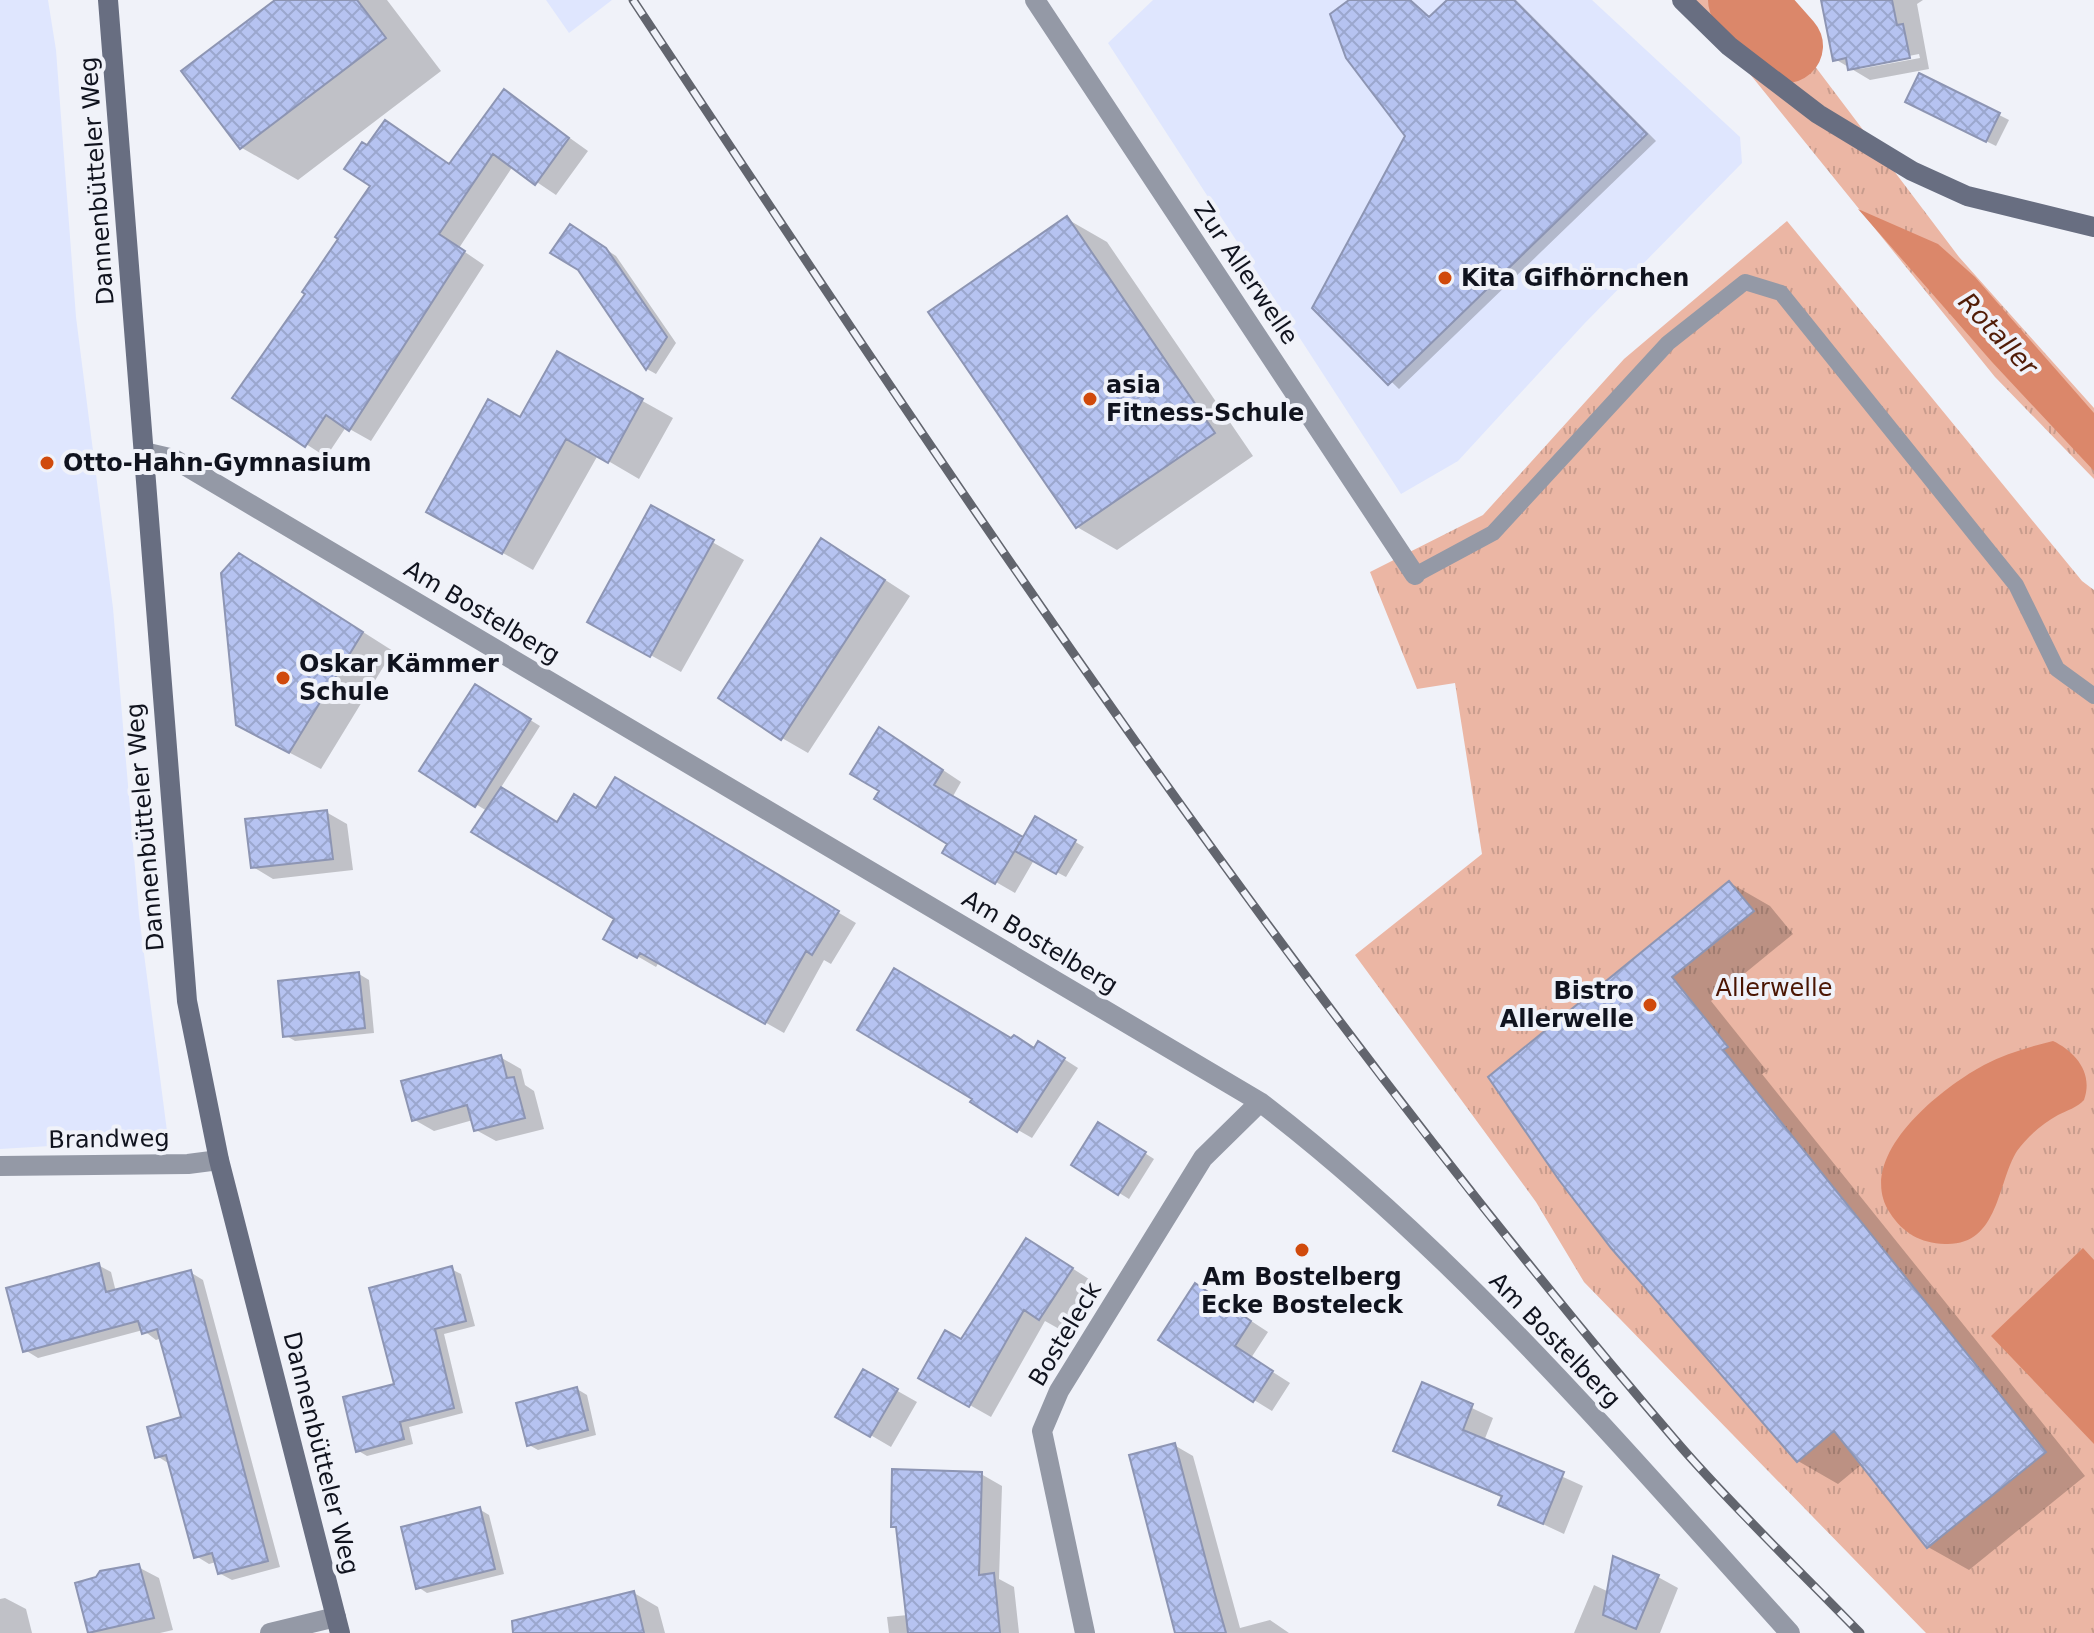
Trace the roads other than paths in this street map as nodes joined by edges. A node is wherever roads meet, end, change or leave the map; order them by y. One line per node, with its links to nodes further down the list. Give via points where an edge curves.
1 (108, 0): 5 (street, Dannenbütteler Weg)
2 (1035, 0): 6 (street, Zur Allerwelle)
3 (1682, 0): 4 (street, via 1729,46 1818,114 1912,171 1967,196)
4 (2094, 227)
5 (144, 452): 8 (street, Am Bostelberg, via 174,459); 9 (street, Dannenbütteler Weg, via 178,927 189,1016)
6 (1415, 575): 7 (lane, via 1493,533 1668,343 1745,282 1781,293 2016,585 2057,669)
7 (2094, 696)
8 (1260, 1102): 13 (street, Bosteleck, via 1203,1158 1059,1391 1042,1431); 14 (street, Am Bostelberg, via 1353,1176 1530,1346)
9 (219, 1160): 10 (street, Brandweg); 11 (street, Dannenbütteler Weg)
10 (0, 1166)
11 (338, 1625): 12 (street)
12 (270, 1633)
13 (1085, 1633)
14 (1790, 1633)

